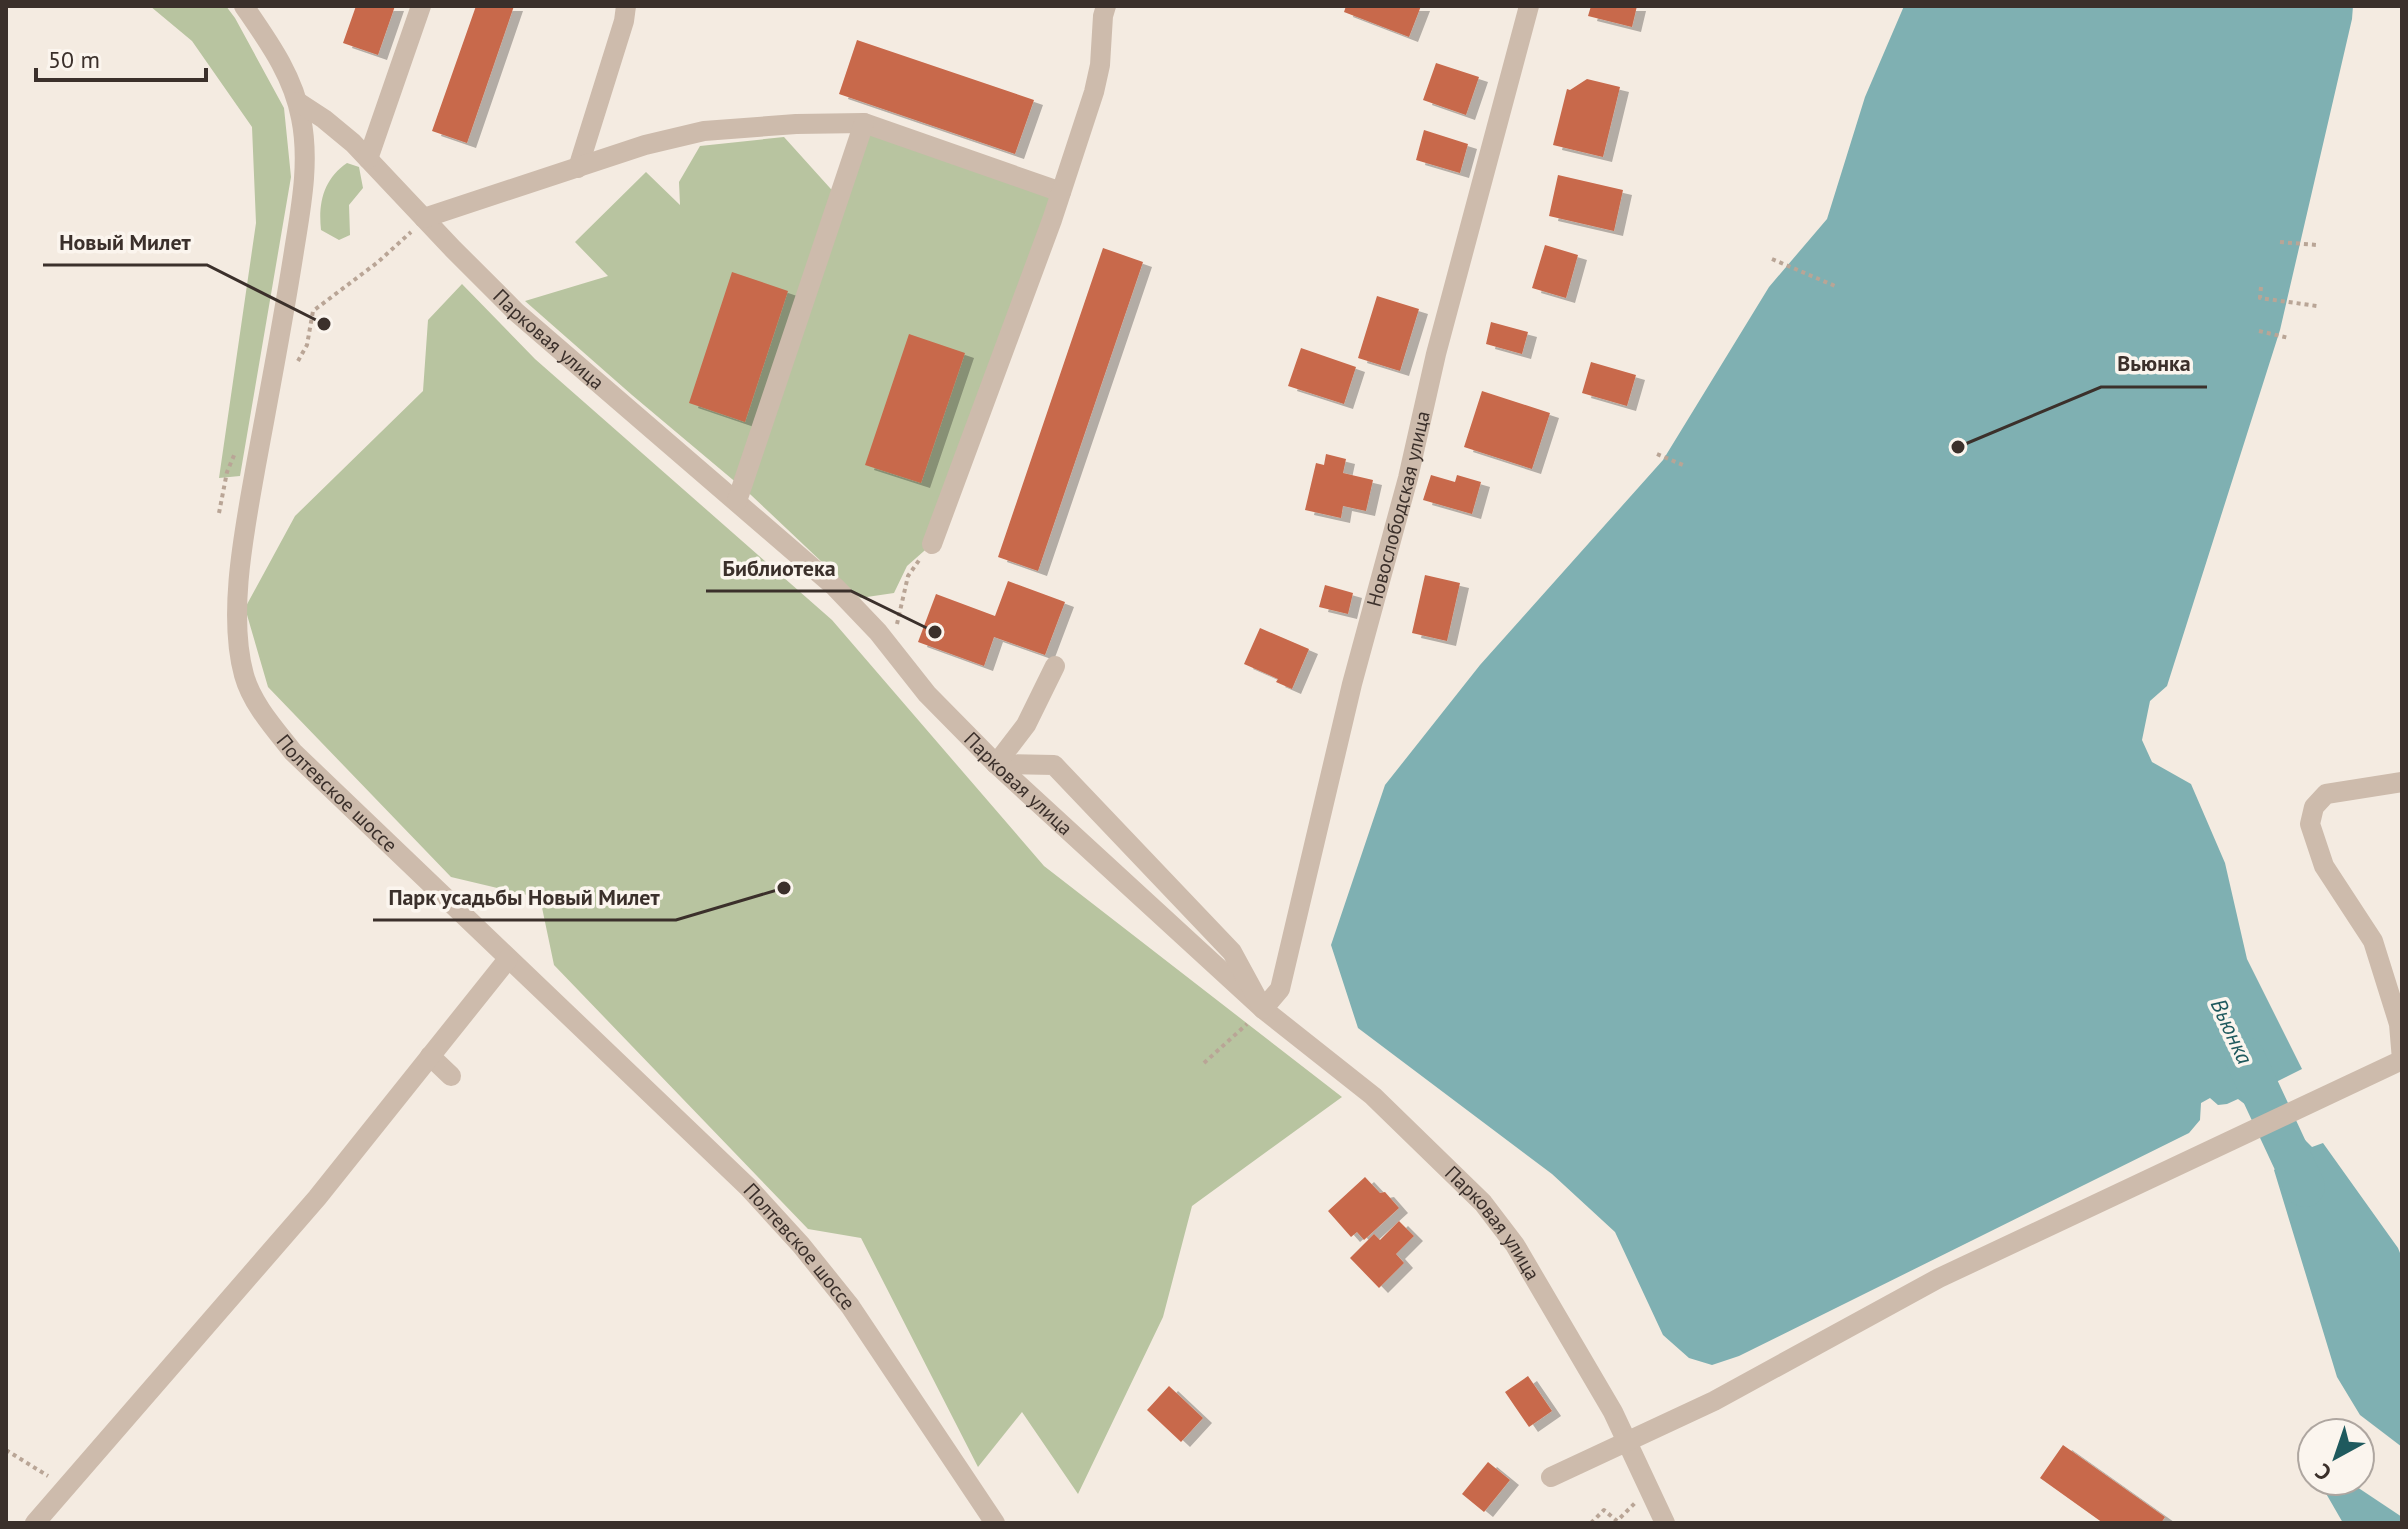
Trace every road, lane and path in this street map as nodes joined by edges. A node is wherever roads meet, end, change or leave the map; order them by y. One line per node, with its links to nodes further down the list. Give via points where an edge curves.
1 (244, 6): 6 (street, Полтевское шоссе, via 283,65)
2 (421, 6): 8 (street)
3 (626, 6): 9 (street)
4 (1106, 6): 10 (street, via 1094,92)
5 (1529, 6): 30 (street, Новослободская улица, via 1352,684 1280,989)
6 (298, 102): 8 (street, Парковая улица); 29 (street, Полтевское шоссе, via 304,184 244,536 239,637 245,677 264,715 293,752)
7 (864, 123): 9 (street, via 704,131); 10 (street); 23 (street)
8 (368, 159): 11 (street, Парковая улица)
9 (578, 168): 11 (street)
10 (1061, 192): 24 (street)
11 (424, 218): 18 (path, via 378,262); 23 (street, Парковая улица, via 516,312)
12 (2280, 242): 13 (path)
13 (2317, 245)
14 (1772, 259): 15 (path)
15 (1835, 286)
16 (2261, 287): 17 (path, via 2260,298)
17 (2317, 306)
18 (313, 311)
19 (2259, 331): 20 (path)
20 (2289, 338)
21 (1657, 454): 22 (path)
22 (1683, 465)
23 (737, 501): 25 (street, Парковая улица, via 835,587)
24 (932, 544): 25 (path, via 908,576 899,620)
25 (883, 638): 27 (street, Парковая улица, via 927,694)
26 (1055, 666): 27 (street, via 1026,725)
27 (996, 764): 30 (street, Парковая улица); 30 (street, via 1054,765 1232,952)
28 (2402, 782): 34 (street, via 2326,794 2314,807 2310,824 2324,866 2373,941 2399,1024 2402,1060 1939,1278 1714,1401)
29 (508, 959): 31 (street); 40 (street, Полтевское шоссе, via 748,1187 801,1245 850,1306)
30 (1263, 1009): 32 (path); 34 (street, Парковая улица, via 1373,1096 1493,1215 1527,1264)
31 (430, 1056): 33 (street); 37 (street, via 317,1198)
32 (1204, 1063)
33 (451, 1076)
34 (1628, 1441): 36 (street); 38 (street, Парковая улица)
35 (6, 1450): 37 (path)
36 (1551, 1477)
37 (66, 1488): 39 (street)
38 (1650, 1488): 41 (path, via 1617,1521 1604,1510); 42 (street, Парковая улица)
39 (35, 1523)
40 (995, 1523)
41 (1591, 1523)
42 (1665, 1523)

